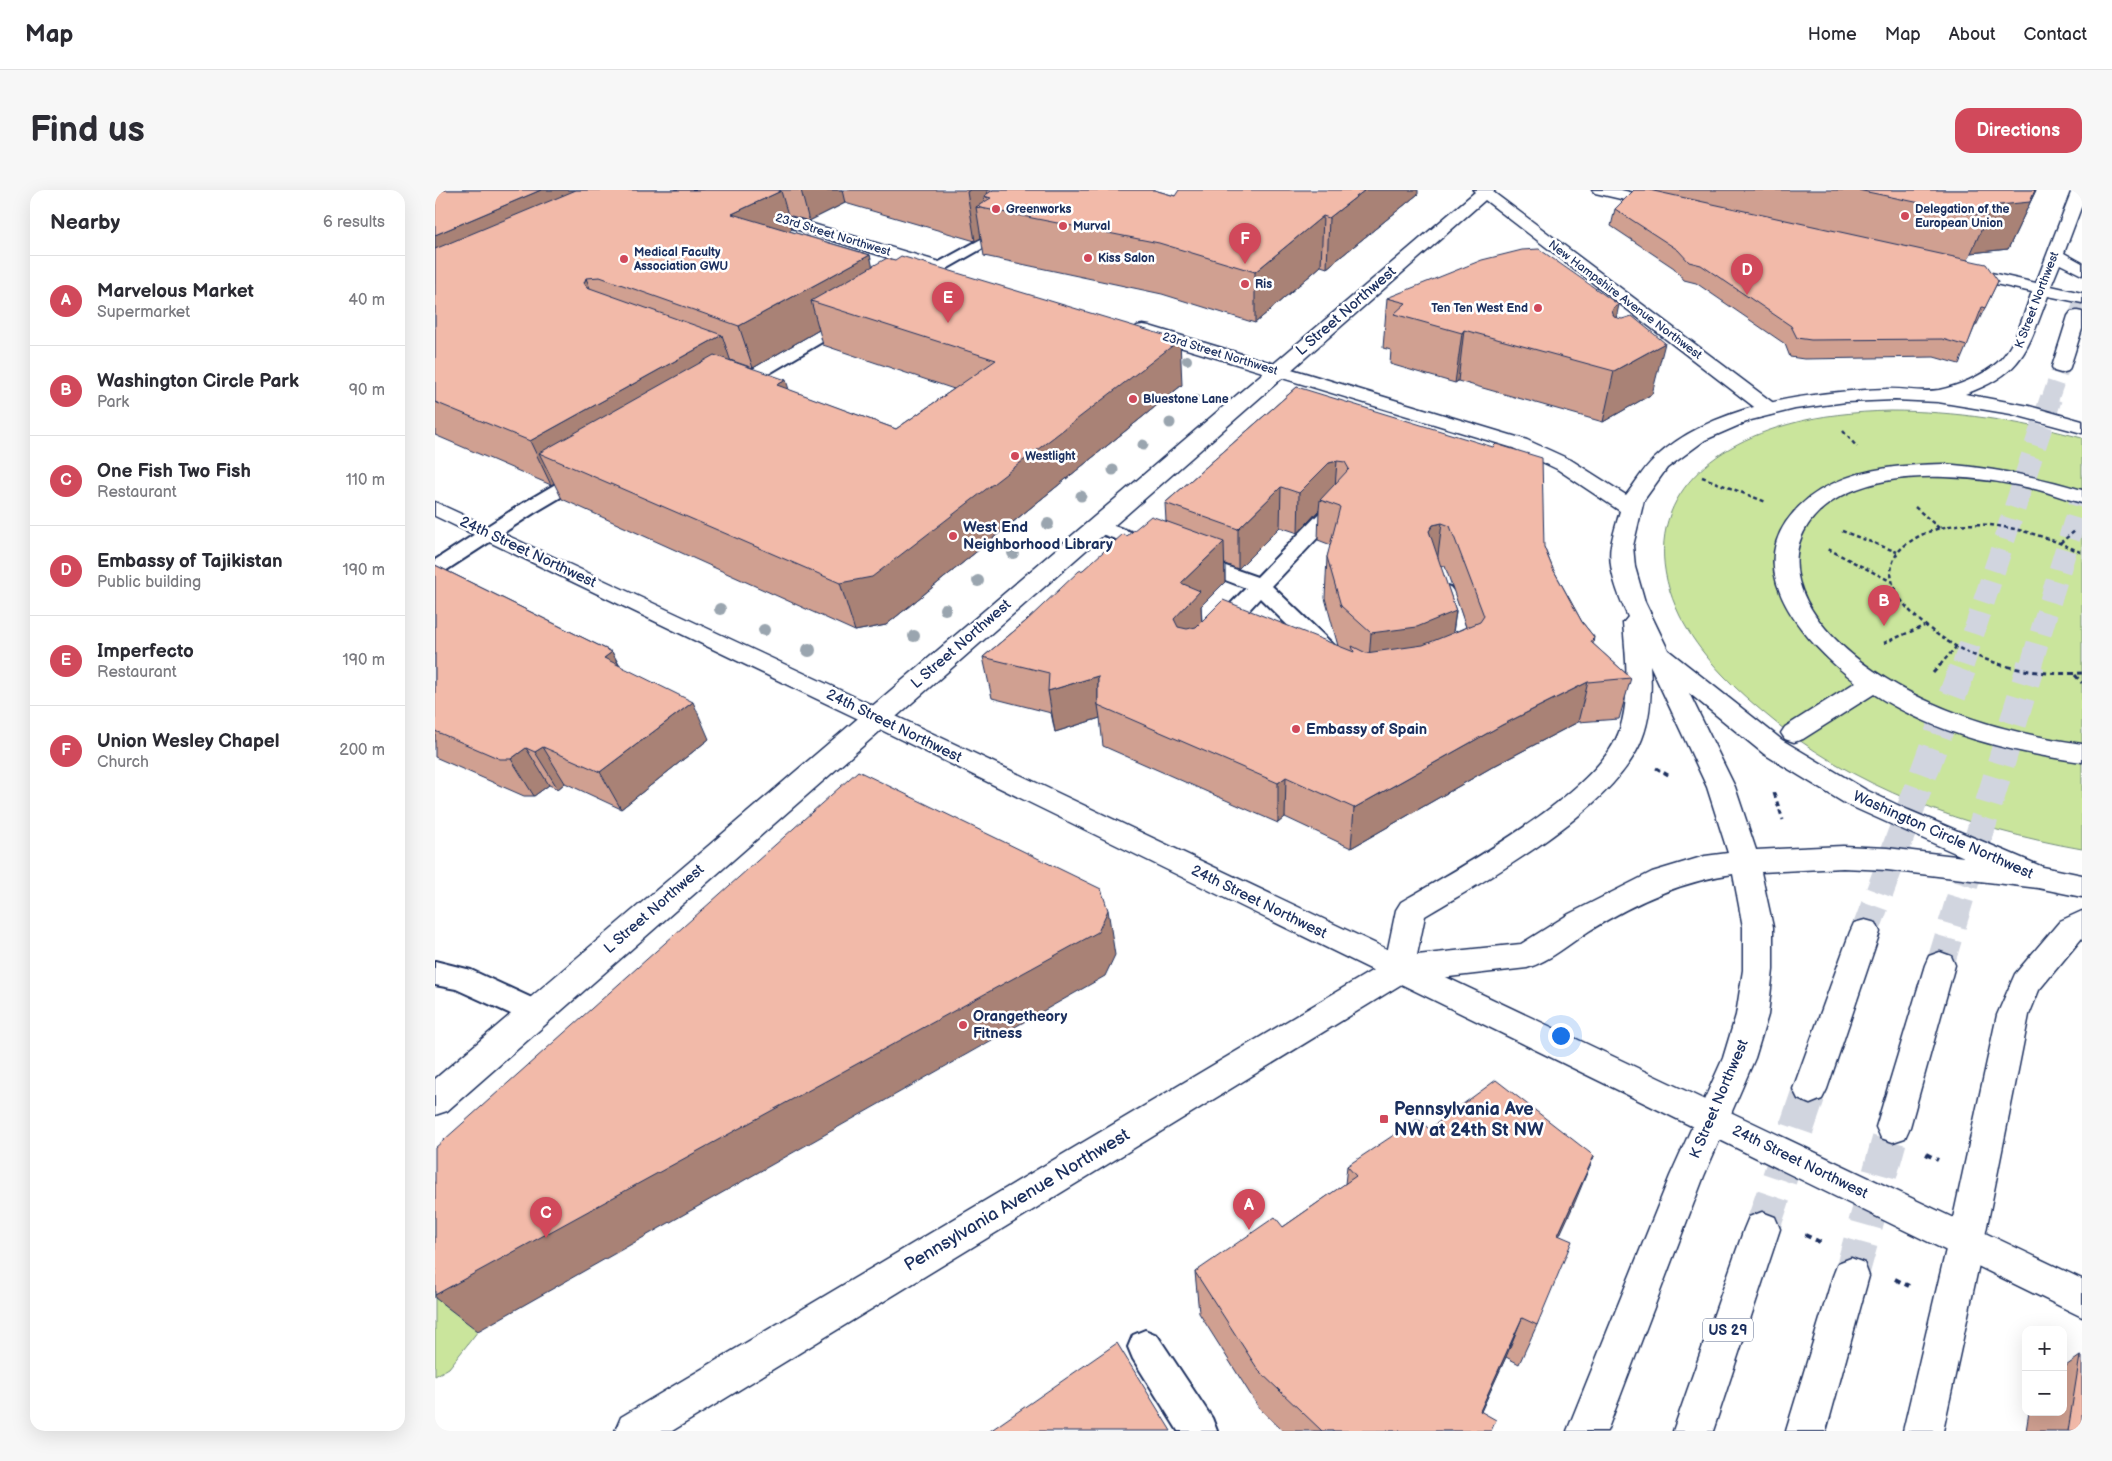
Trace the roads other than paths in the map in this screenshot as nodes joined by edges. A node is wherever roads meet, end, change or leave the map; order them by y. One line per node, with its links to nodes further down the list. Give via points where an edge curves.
1 (684, 190): 8 (main road, 23rd Street Northwest)
2 (1600, 190): 5 (main road)
3 (2077, 190): 7 (main road, K Street Northwest)
4 (1484, 191): 18 (main road, New Hampshire Avenue Northwest); 22 (main road, L Street Northwest)
5 (1677, 207)
6 (994, 236): 8 (lane)
7 (2054, 254): 10 (main road); 13 (main road, K Street Northwest)
8 (938, 268): 11 (main road, 23rd Street Northwest); 12 (lane)
9 (1947, 268): 13 (main road)
10 (2082, 270)
11 (956, 273)
12 (903, 288)
13 (2040, 289): 14 (main road); 25 (main road, K Street Northwest, via 2012,361 1999,372)
14 (2082, 298)
15 (861, 312): 23 (lane)
16 (2077, 316): 20 (main road)
17 (1128, 326): 22 (main road, 23rd Street Northwest)
18 (1678, 340): 19 (lane); 27 (main road, New Hampshire Avenue Northwest)
19 (1659, 346)
20 (2061, 366)
21 (735, 369): 23 (lane)
22 (1277, 371): 34 (main road, 23rd Street Northwest, via 1546,454 1576,470); 35 (main road, L Street Northwest)
23 (753, 376): 24 (lane)
24 (719, 396)
25 (1939, 396): 26 (main road, Washington Circle Northwest); 27 (main road, Washington Circle Northwest, via 1813,399)
26 (2013, 408): 28 (main road); 29 (main road, Washington Circle Northwest)
27 (1769, 409): 34 (main road, Washington Circle Northwest, via 1701,434 1679,448 1651,473)
28 (2082, 412)
29 (2082, 427)
30 (602, 465): 36 (lane)
31 (2082, 497): 45 (main road, via 2047,486 1959,471 1882,475 1848,484 1821,498 1797,521 1786,545 1789,588 1801,612 1819,636)
32 (435, 508): 36 (main road, 24th Street Northwest)
33 (1335, 508): 39 (lane)
34 (1630, 508): 40 (main road, Washington Circle Northwest, via 1622,547)
35 (1097, 526): 39 (lane); 46 (main road, L Street Northwest)
36 (489, 533): 37 (lane); 46 (main road, 24th Street Northwest)
37 (435, 569)
38 (1436, 571): 43 (lane, via 1465,656)
39 (1260, 586): 41 (lane); 44 (lane)
40 (1633, 602): 42 (main road, Washington Circle Northwest); 55 (main road, via 1639,694 1626,745 1611,769 1546,826 1411,910)
41 (1202, 648)
42 (1654, 649): 49 (main road, K Street Northwest, via 1721,787); 50 (main road, Washington Circle Northwest, via 1747,727 1817,775 1898,818)
43 (1441, 666)
44 (1349, 672)
45 (1875, 682): 47 (main road); 48 (main road, via 1908,702 2002,739)
46 (876, 717): 55 (main road, 24th Street Northwest); 57 (main road, L Street Northwest)
47 (1794, 733)
48 (2082, 753)
49 (1745, 862): 50 (main road, Pennsylvania Avenue Northwest, via 1887,858); 55 (main road, Pennsylvania Avenue Northwest, via 1705,867 1662,880 1580,922 1527,956); 60 (main road, K Street Northwest, via 1758,927 1757,979 1752,1015 1739,1058)
50 (2038, 878): 51 (main road, Washington Circle Northwest)
51 (2082, 886)
52 (2082, 923): 63 (main road, via 2065,937 2026,983 2013,1015)
53 (1865, 932): 58 (main road)
54 (1940, 965): 61 (main road)
55 (1399, 970): 60 (main road, 24th Street Northwest); 67 (main road, Pennsylvania Avenue Northwest)
56 (435, 973): 57 (lane, via 461,978)
57 (535, 1013): 59 (main road, L Street Northwest)
58 (1810, 1089)
59 (435, 1100)
60 (1713, 1120): 63 (main road, 24th Street Northwest); 69 (main road, K Street Northwest, via 1687,1176)
61 (1893, 1127)
62 (1762, 1229): 70 (main road, US 29)
63 (1966, 1241): 65 (main road, 24th Street Northwest); 72 (main road)
64 (1868, 1275): 71 (main road)
65 (2082, 1298)
66 (1145, 1347): 68 (lane)
67 (635, 1431)
68 (1199, 1431)
69 (1587, 1431)
70 (1693, 1431)
71 (1807, 1431)
72 (1923, 1431)

